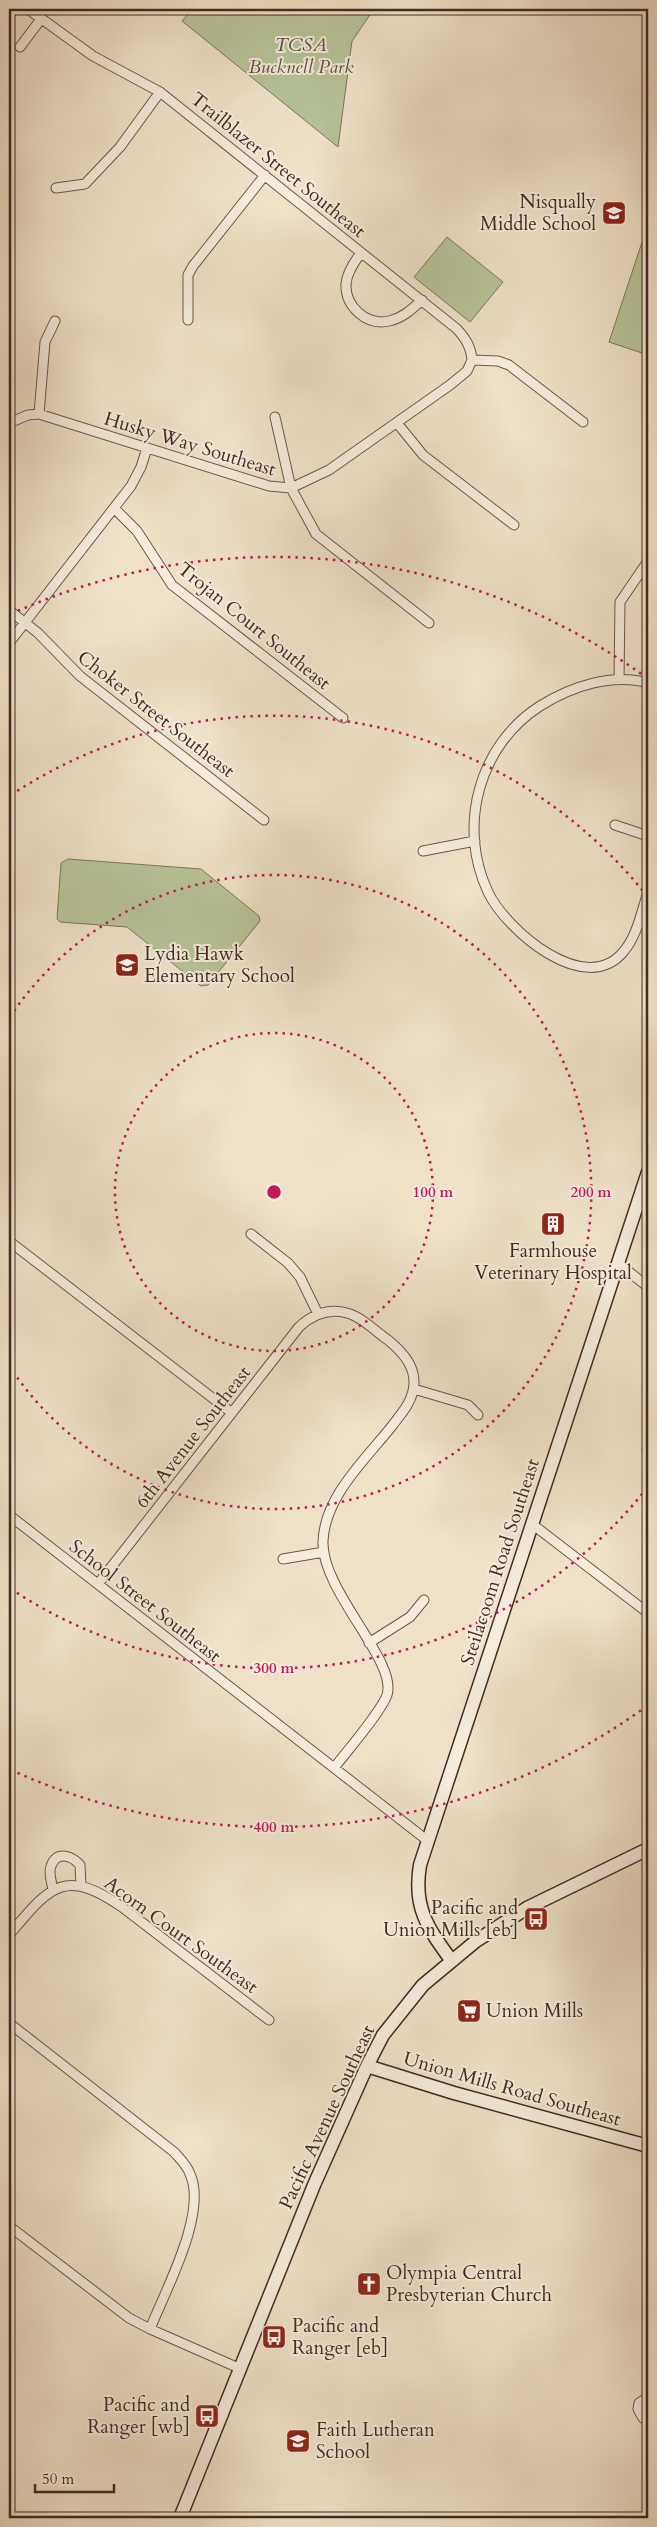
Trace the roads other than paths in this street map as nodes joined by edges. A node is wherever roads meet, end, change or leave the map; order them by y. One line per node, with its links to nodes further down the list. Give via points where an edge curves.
1 (28, 9): 2 (street, Trailblazer Street Southeast)
2 (41, 19): 3 (street); 4 (street, Trailblazer Street Southeast, via 93,56)
3 (20, 47)
4 (160, 92): 5 (street, Trailblazer Street Southeast); 6 (street, via 120,147 84,184)
5 (265, 175): 7 (street, Trailblazer Street Southeast); 9 (street, via 188,275)
6 (56, 188)
7 (361, 253): 8 (street, Trailblazer Street Southeast); 8 (street, via 350,268 346,282 350,304 368,320 391,321 404,316)
8 (422, 300): 11 (street, Trailblazer Street Southeast, via 466,338 472,350)
9 (188, 320)
10 (54, 321): 12 (street, via 45,342)
11 (472, 360): 15 (street, via 509,365); 16 (street, Husky Way Southeast, via 466,371 450,385)
12 (39, 414): 14 (street); 17 (street, Husky Way Southeast)
13 (274, 418): 18 (street)
14 (9, 422)
15 (583, 422)
16 (397, 423): 18 (street, Husky Way Southeast, via 329,470); 20 (street, via 423,454)
17 (147, 448): 18 (street, Husky Way Southeast, via 270,486); 19 (street, via 137,477)
18 (291, 488): 24 (street, via 316,534)
19 (114, 508): 23 (street); 28 (street, Trojan Court Southeast, via 137,531 172,585)
20 (514, 526)
21 (648, 562): 26 (street, via 620,602)
22 (9, 610): 23 (street, Choker Street Southeast)
23 (25, 622): 25 (street); 29 (street, Choker Street Southeast, via 80,676)
24 (429, 623)
25 (9, 643)
26 (619, 680): 27 (street); 32 (street, via 596,682 561,694 534,710 509,733 490,760 477,794)
27 (648, 683)
28 (343, 718)
29 (264, 820)
30 (615, 825): 31 (street)
31 (648, 836)
32 (474, 841): 33 (street); 34 (street, via 483,878 500,910 539,948 558,960 578,966 598,966 624,952)
33 (423, 851)
34 (648, 892)
35 (648, 1172): 38 (street, Steilacoom Road Southeast)
36 (251, 1234): 40 (street, via 288,1263 300,1277)
37 (9, 1240): 42 (street)
38 (618, 1263): 39 (street); 45 (street, Steilacoom Road Southeast)
39 (648, 1287)
40 (318, 1314): 41 (street, via 329,1311 351,1314 399,1349 412,1368); 42 (street, 6th Avenue Southeast, via 299,1327)
41 (414, 1389): 43 (street, via 468,1405); 46 (street, via 405,1410 336,1499 326,1521)
42 (232, 1413): 48 (street, 6th Avenue Southeast)
43 (478, 1415)
44 (9, 1515): 48 (street, School Street Southeast)
45 (532, 1524): 50 (street); 53 (street, Steilacoom Road Southeast)
46 (324, 1552): 47 (street); 51 (street, via 331,1578)
47 (283, 1559)
48 (98, 1584): 52 (street, School Street Southeast)
49 (424, 1600): 51 (street, via 410,1617)
50 (648, 1614)
51 (369, 1643): 52 (street, via 388,1677 387,1696)
52 (334, 1768): 53 (street, School Street Southeast)
53 (428, 1841): 58 (street, Steilacoom Road Southeast, via 420,1865 418,1900 429,1928)
54 (648, 1849): 58 (street, Pacific Avenue Southeast, via 527,1908)
55 (81, 1886): 56 (street, Acorn Court Southeast); 56 (street, via 80,1865 69,1856 61,1856 51,1866); 59 (street, Acorn Court Southeast, via 100,1891)
56 (53, 1890): 57 (street)
57 (9, 1935)
58 (451, 1960): 61 (street, Pacific Avenue Southeast, via 406,2005 383,2035)
59 (269, 2020)
60 (9, 2023): 64 (street, via 174,2152 191,2174 194,2217)
61 (367, 2066): 62 (street, Union Mills Road Southeast, via 463,2096); 65 (street, Pacific Avenue Southeast, via 314,2185)
62 (648, 2146)
63 (9, 2226): 64 (street, via 118,2311)
64 (150, 2329): 65 (street)
65 (241, 2369): 68 (street, Pacific Avenue Southeast)
66 (648, 2398): 67 (street, via 639,2403 638,2408 643,2418)
67 (648, 2420)
68 (180, 2518)

